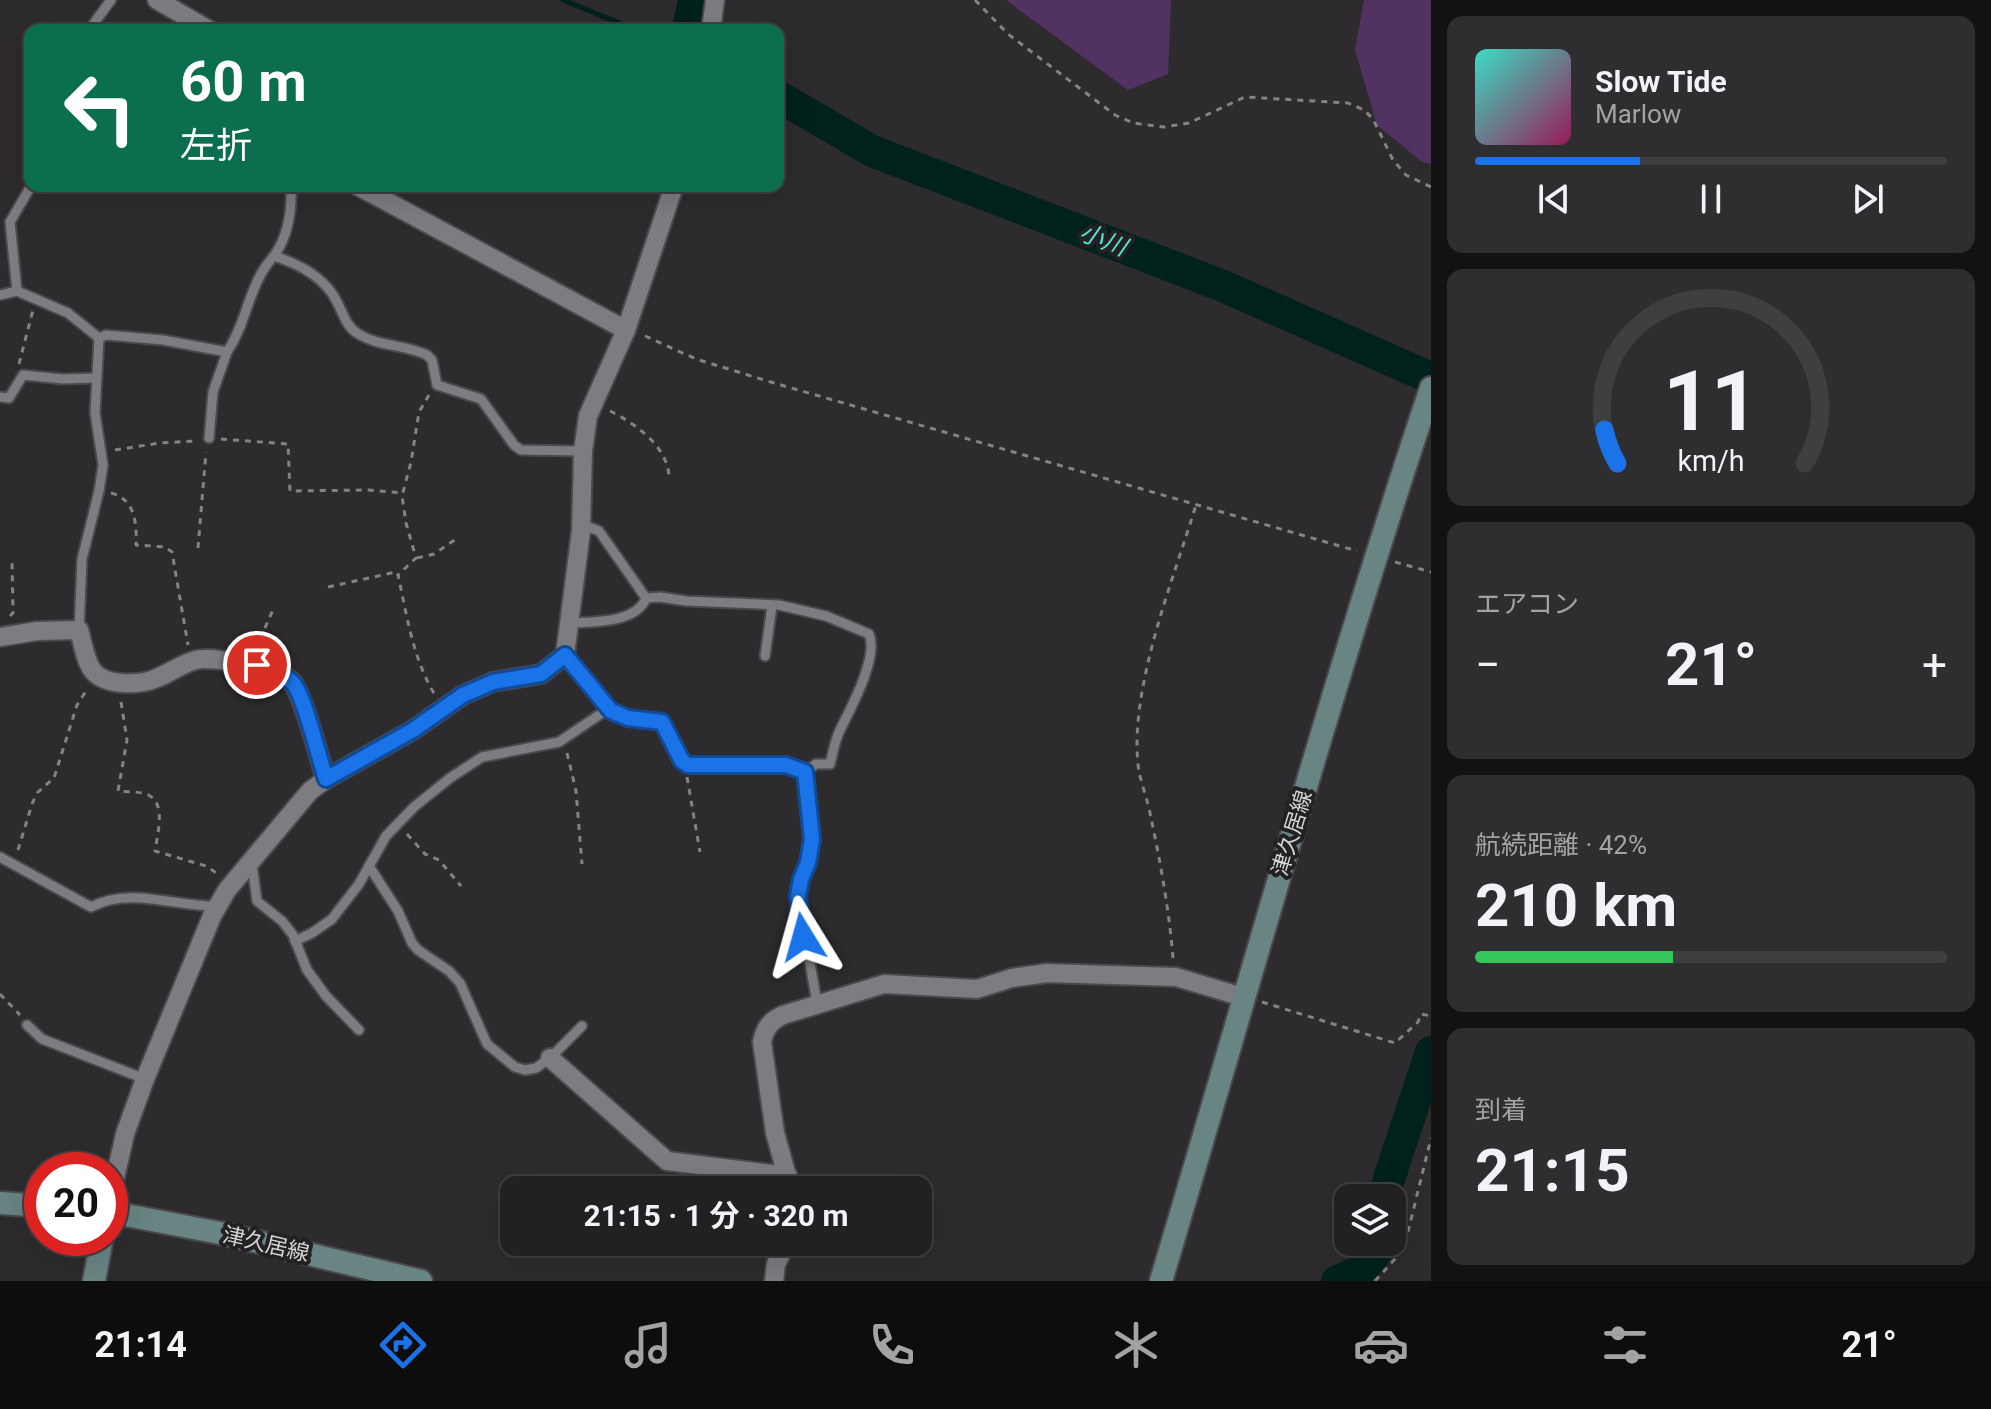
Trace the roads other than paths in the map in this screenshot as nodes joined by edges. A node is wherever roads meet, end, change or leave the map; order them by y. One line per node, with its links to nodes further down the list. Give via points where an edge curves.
1 (111, 0): 4 (lane)
2 (157, 0): 5 (street)
3 (715, 0): 6 (street)
4 (93, 24)
5 (199, 24)
6 (712, 24)
7 (28, 192): 12 (lane, via 10,222)
8 (291, 192): 11 (lane, via 292,211)
9 (369, 192): 14 (street)
10 (672, 192): 14 (street)
11 (274, 256): 16 (lane, via 254,284); 21 (lane, via 319,279 353,331 427,355 437,385 481,399 521,450)
12 (17, 291): 13 (lane); 15 (lane, via 77,318)
13 (0, 295)
14 (626, 329): 21 (street, via 588,416)
15 (99, 338): 16 (lane, via 163,340); 17 (lane)
16 (227, 352): 20 (lane, via 213,392)
17 (97, 378): 18 (lane, via 23,375 9,398); 26 (lane, via 95,413 102,452 99,491 82,559)
18 (0, 397)
19 (1428, 398): 38 (main road, 津久居線)
20 (208, 440)
21 (583, 451): 22 (street)
22 (581, 524): 23 (lane, via 599,531); 25 (street)
23 (646, 598): 24 (lane); 25 (lane, via 631,615)
24 (772, 606): 29 (lane); 31 (lane, via 826,616 871,639 863,680 830,764 816,764)
25 (570, 623): 28 (street)
26 (79, 630): 27 (street); 32 (street, via 96,674 120,682 155,679 197,659 250,665 290,680 303,700)
27 (0, 637)
28 (565, 655): 30 (lane); 32 (street, via 541,674 493,682 463,695)
29 (765, 656)
30 (608, 709): 31 (lane, via 628,718 662,722 685,763 786,765); 35 (lane, via 559,742 482,757 429,794 397,825)
31 (805, 772): 39 (lane, via 812,839 798,896)
32 (326, 779): 34 (street)
33 (2, 858): 36 (lane, via 91,907 122,898)
34 (252, 861): 36 (street); 37 (lane, via 257,901 282,921)
35 (369, 866): 37 (lane, via 332,919); 43 (lane, via 418,950 460,983 487,1044 525,1070)
36 (217, 906): 44 (street)
37 (295, 941): 42 (lane, via 307,970)
38 (1243, 997): 39 (street, via 1176,977 1047,973 977,989 884,984); 53 (main road, 津久居線)
39 (817, 1003): 47 (street, via 771,1021 762,1042 775,1133)
40 (27, 1025): 44 (lane, via 42,1039)
41 (582, 1026): 43 (lane)
42 (359, 1030)
43 (550, 1058): 46 (street, via 667,1161)
44 (145, 1079): 45 (street)
45 (121, 1152)
46 (751, 1176)
47 (788, 1176)
48 (0, 1203): 49 (main road)
49 (24, 1205)
50 (128, 1215): 54 (main road, 津久居線)
51 (99, 1256): 55 (main road)
52 (780, 1256): 56 (street)
53 (1163, 1273)
54 (412, 1280)
55 (94, 1281)
56 (774, 1281)

